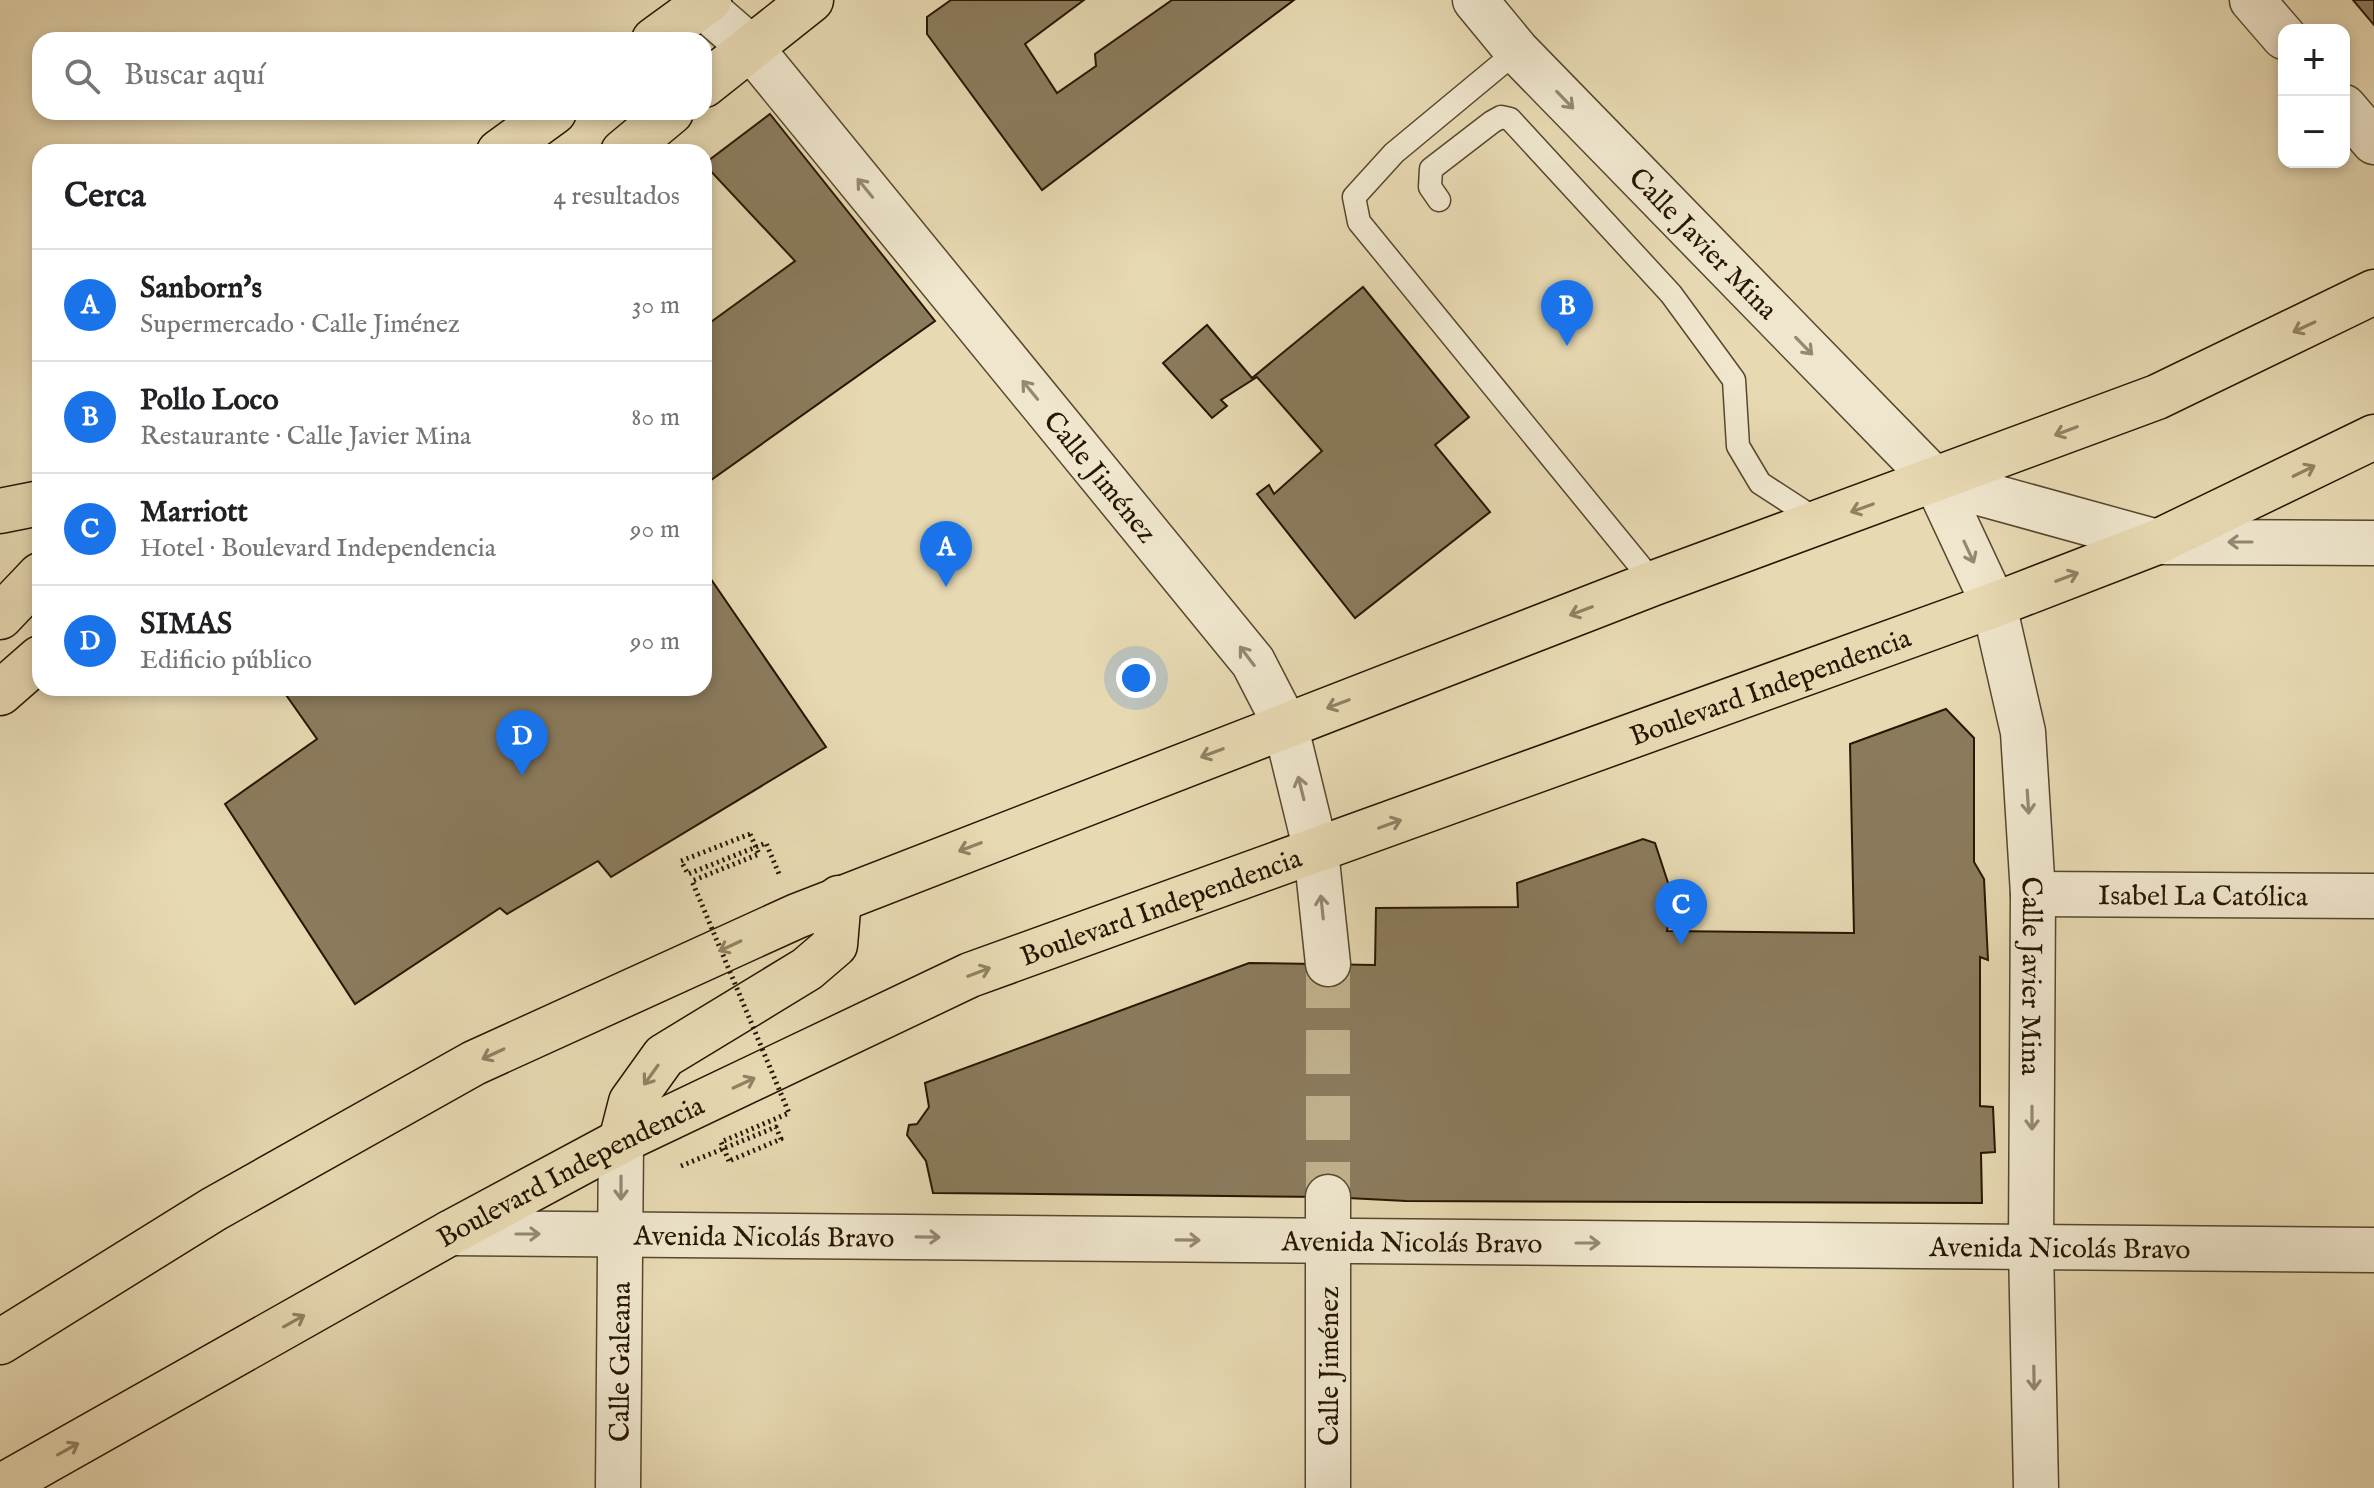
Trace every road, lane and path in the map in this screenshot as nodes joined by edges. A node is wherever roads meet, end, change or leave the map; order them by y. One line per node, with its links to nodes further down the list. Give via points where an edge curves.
1 (811, 0): 7 (main road)
2 (1475, 0): 8 (street, Calle Javier Mina)
3 (2252, 0): 5 (street)
4 (702, 2): 6 (main road); 7 (street, Calle Jiménez)
5 (2278, 30)
6 (664, 32)
7 (750, 47): 9 (main road); 31 (street, Calle Jiménez, one-way to 7, via 1253,662)
8 (1517, 51): 19 (street, Calle Javier Mina, one-way to 19); 26 (lane, via 1394,153 1354,197 1359,222)
9 (712, 78)
10 (2350, 114): 13 (street)
11 (543, 120): 14 (main road)
12 (661, 120): 15 (main road)
13 (2374, 142)
14 (510, 144)
15 (633, 144)
16 (1439, 200): 22 (lane, via 1430,187 1431,169 1492,122 1510,119 1671,294 1734,380 1738,446 1760,483)
17 (2374, 292): 19 (main road, one-way to 19, via 2157,397)
18 (2374, 437): 23 (main road, Boulevard Independencia, one-way to 18)
19 (1936, 481): 22 (main road, one-way to 22); 23 (street); 27 (street, Calle Javier Mina, one-way to 27)
20 (32, 505): 21 (main road)
21 (0, 511)
22 (1821, 522): 26 (main road)
23 (2157, 542): 24 (street, one-way to 23); 27 (main road, Boulevard Independencia, one-way to 23)
24 (2374, 543)
25 (32, 583): 28 (main road)
26 (1654, 583): 31 (main road, one-way to 31)
27 (1994, 605): 32 (main road, Boulevard Independencia, one-way to 27); 33 (street, Calle Javier Mina, one-way to 33, via 2023,732)
28 (0, 617)
29 (32, 665): 30 (main road)
30 (0, 693)
31 (1285, 724): 32 (street, Calle Jiménez, one-way to 31); 35 (main road, one-way to 35)
32 (1316, 851): 37 (street, Calle Jiménez, one-way to 32); 38 (main road, Boulevard Independencia, one-way to 32, via 970,975)
33 (2033, 894): 34 (street, Isabel La Católica); 44 (street, Calle Javier Mina, one-way to 44)
34 (2374, 896)
35 (839, 898): 36 (main road); 38 (main road, one-way to 38, via 835,945 807,969 664,1056 631,1102)
36 (797, 916): 39 (path, bridge, via 766,843 688,874 681,861 750,834 759,854 692,881 789,1113 721,1142 729,1161 781,1139 776,1127); 46 (main road, one-way to 46, via 474,1063 214,1209)
37 (1328, 964)
38 (621, 1141): 39 (street, Calle Galeana, one-way to 39); 41 (main road, Boulevard Independencia)
39 (621, 1191): 42 (street, Calle Galeana)
40 (1328, 1197): 43 (street, Calle Jiménez)
41 (450, 1233): 42 (street, Avenida Nicolás Bravo, one-way to 42); 47 (main road, Boulevard Independencia, one-way to 41)
42 (620, 1234): 43 (street, Avenida Nicolás Bravo, one-way to 43); 48 (street, Calle Galeana)
43 (1328, 1241): 44 (street, Avenida Nicolás Bravo, one-way to 44); 49 (street, Calle Jiménez)
44 (2031, 1247): 45 (street, Avenida Nicolás Bravo); 50 (street, Calle Javier Mina, one-way to 50)
45 (2374, 1250)
46 (0, 1342)
47 (0, 1487)
48 (618, 1488)
49 (1328, 1488)
50 (2036, 1488)

